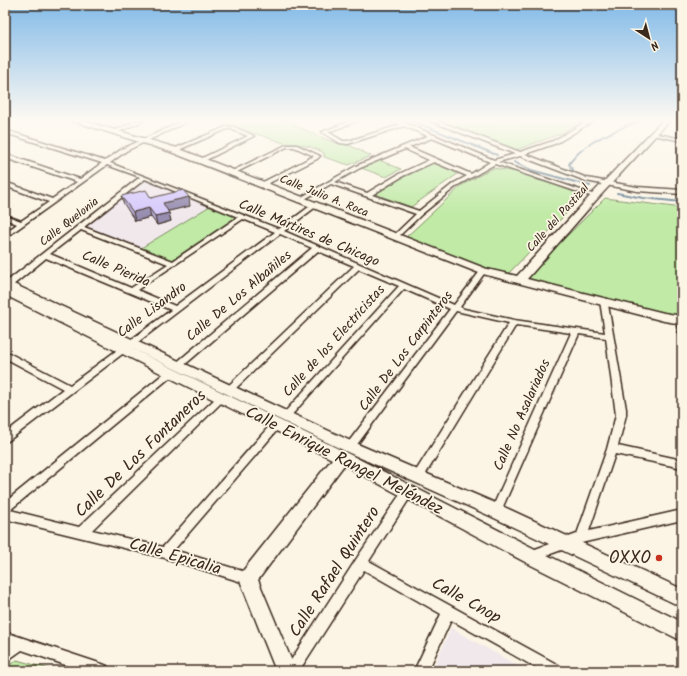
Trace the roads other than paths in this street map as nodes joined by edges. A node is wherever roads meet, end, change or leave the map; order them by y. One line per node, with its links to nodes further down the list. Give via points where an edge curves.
1 (69, 152): 18 (street, Calle Mártires de Chicago)
2 (122, 152): 18 (street)
3 (178, 152): 15 (street, Calle Julio A. Roca)
4 (220, 152): 15 (street)
5 (274, 152): 19 (street)
6 (309, 152): 25 (street, via 317,156)
7 (394, 152): 23 (street)
8 (414, 152): 16 (street)
9 (469, 152): 17 (street)
10 (514, 152): 13 (street)
11 (527, 152): 13 (street)
12 (638, 152): 26 (street, Calle del Pastizal)
13 (520, 154): 17 (street); 26 (street, via 580,177)
14 (5, 156): 22 (street)
15 (202, 160): 19 (street, Calle Julio A. Roca)
16 (433, 160): 20 (street); 28 (street)
17 (494, 162): 20 (street); 29 (street)
18 (106, 163): 21 (street, Calle Mártires de Chicago); 22 (street)
19 (233, 172): 25 (street, Calle Julio A. Roca)
20 (470, 175): 33 (street)
21 (144, 177): 35 (street, Calle Mártires de Chicago); 37 (street, Calle Quelonia)
22 (80, 181): 31 (street)
23 (330, 182): 28 (street); 30 (street)
24 (5, 184): 31 (street)
25 (263, 184): 30 (street, Calle Julio A. Roca)
26 (607, 184): 27 (street); 29 (street, Calle del Pastizal)
27 (682, 192)
28 (368, 195): 33 (street)
29 (595, 196): 46 (street, Calle del Pastizal)
30 (301, 199): 32 (street, Calle Julio A. Roca)
31 (52, 201): 36 (street)
32 (316, 205): 38 (street, Calle Lisandro); 40 (street, Calle Julio A. Roca)
33 (420, 213): 40 (street)
34 (5, 217): 36 (street)
35 (243, 217): 38 (street, Calle Mártires de Chicago); 43 (street)
36 (22, 224): 39 (street)
37 (80, 228): 42 (street, Calle Quelonia); 43 (street)
38 (280, 232): 41 (street, Calle Mártires de Chicago); 52 (street, Calle Lisandro)
39 (5, 236)
40 (395, 238): 45 (street, Calle Julio A. Roca)
41 (317, 248): 44 (street, Calle Mártires de Chicago); 59 (street, Calle De Los Albañiles)
42 (46, 254): 47 (street, Calle Quelonia); 49 (street, Calle Pierida)
43 (173, 263): 49 (street)
44 (358, 266): 48 (street, Calle Mártires de Chicago); 61 (street, Calle De Los Fontaneros)
45 (483, 271): 46 (street, Calle Julio A. Roca); 51 (street, Calle De Los Carpinteros)
46 (519, 281): 50 (street, Calle Julio A. Roca)
47 (6, 286): 57 (street, Calle Enrique Rangel Meléndez)
48 (403, 286): 51 (street, Calle Mártires de Chicago); 62 (street, Calle de los Electricistas)
49 (133, 290): 52 (street, Calle Pierida)
50 (604, 301): 54 (street, Calle Julio A. Roca, via 664,317); 56 (street)
51 (454, 308): 53 (street, Calle Mártires de Chicago); 65 (street, Calle De Los Carpinteros)
52 (176, 309): 57 (street, Calle Lisandro)
53 (514, 322): 55 (street, Calle Mártires de Chicago); 67 (street)
54 (681, 325)
55 (576, 331): 56 (street, Calle Mártires de Chicago); 70 (street, Calle No Asalariados)
56 (609, 336): 64 (street, via 621,412)
57 (127, 346): 59 (street, Calle Enrique Rangel Meléndez); 60 (street, Calle Lisandro)
58 (5, 354): 60 (street)
59 (175, 369): 61 (street, Calle Enrique Rangel Meléndez); 69 (street, Calle De Los Albañiles)
60 (70, 389): 63 (street, Calle Lisandro)
61 (225, 394): 62 (street, Calle Enrique Rangel Meléndez); 73 (street, Calle De Los Fontaneros)
62 (281, 420): 65 (street, Calle Enrique Rangel Meléndez); 76 (street, Calle de los Electricistas)
63 (7, 434)
64 (612, 449): 66 (street); 74 (street)
65 (346, 452): 67 (street, Calle Enrique Rangel Meléndez); 68 (street, Calle Enrique Rangel Meléndez); 79 (street)
66 (682, 464)
67 (418, 477): 70 (street, Calle Enrique Rangel Meléndez)
68 (407, 493): 77 (street, Calle Enrique Rangel Meléndez); 78 (street, Calle Rafael Quintero)
69 (5, 508)
70 (496, 511): 75 (street, Calle Enrique Rangel Meléndez)
71 (5, 514): 73 (street, Calle Epicalia)
72 (681, 517): 74 (street)
73 (82, 532): 76 (street, Calle Epicalia)
74 (581, 538): 75 (street)
75 (564, 544): 77 (street); 80 (street, Calle Enrique Rangel Meléndez)
76 (165, 553): 79 (street, Calle Epicalia)
77 (531, 556): 82 (street, Calle Enrique Rangel Meléndez)
78 (361, 562): 81 (street, Calle Cnop); 88 (street, Calle Rafael Quintero)
79 (248, 578): 87 (street)
80 (682, 598)
81 (449, 611): 89 (street); 90 (street, Calle Cnop)
82 (682, 632)
83 (5, 638): 84 (street)
84 (21, 643): 85 (street); 86 (street)
85 (5, 655)
86 (102, 671)
87 (286, 671)
88 (291, 671)
89 (421, 671)
90 (555, 671)

